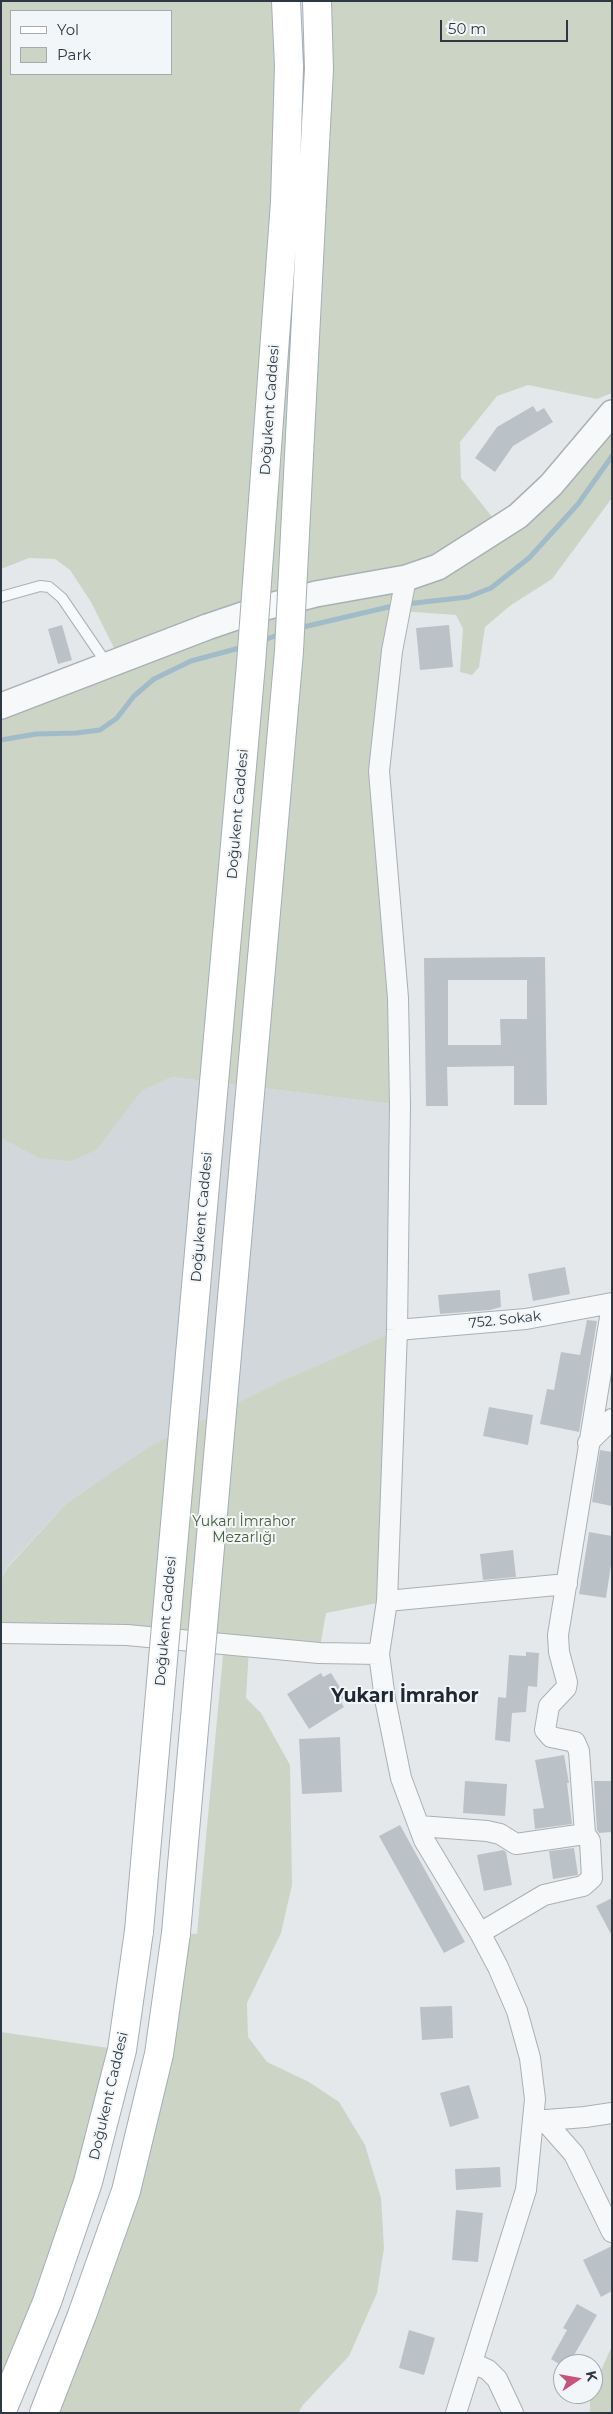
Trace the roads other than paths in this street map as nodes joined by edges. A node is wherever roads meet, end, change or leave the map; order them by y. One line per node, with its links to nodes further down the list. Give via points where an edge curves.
1 (286, 1): 3 (main road, Doğukent Caddesi)
2 (317, 1): 3 (main road, Doğukent Caddesi, via 319,68)
3 (298, 202): 25 (main road, Doğukent Caddesi, bridge, via 252,664 139,1931 122,2050 88,2182 47,2302); 26 (main road, Doğukent Caddesi, bridge, via 289,651 176,1933 159,2054 126,2191)
4 (612, 413): 5 (street, via 551,485 518,516 438,567)
5 (406, 578): 7 (street, via 316,594 266,607); 10 (street, via 392,651 379,771 398,998 400,1105)
6 (1, 597): 7 (lane, via 40,586 49,587 62,598)
7 (109, 667): 8 (street)
8 (1, 706)
9 (612, 1304): 10 (street, 752. Sokak, via 526,1319); 12 (street)
10 (396, 1330): 14 (street)
11 (612, 1419): 12 (street)
12 (588, 1444): 13 (street)
13 (567, 1584): 14 (street); 18 (street, via 558,1635 567,1682 566,1688 549,1706 546,1730 550,1737 571,1739 579,1751)
14 (387, 1601): 16 (street)
15 (1, 1633): 16 (street, via 127,1635 319,1653)
16 (379, 1654): 17 (street, via 401,1778)
17 (419, 1826): 18 (street, via 488,1831 516,1844); 19 (street, via 424,1840)
18 (585, 1834): 19 (street, via 590,1842 592,1874 588,1883 540,1898)
19 (480, 1933): 21 (street, via 517,2011 530,2058)
20 (612, 2113): 21 (street)
21 (539, 2120): 22 (street, via 574,2154); 23 (street, via 526,2190)
22 (612, 2232)
23 (473, 2363): 24 (street); 27 (street, via 497,2379)
24 (453, 2410)
25 (1, 2412)
26 (44, 2413)
27 (513, 2413)

